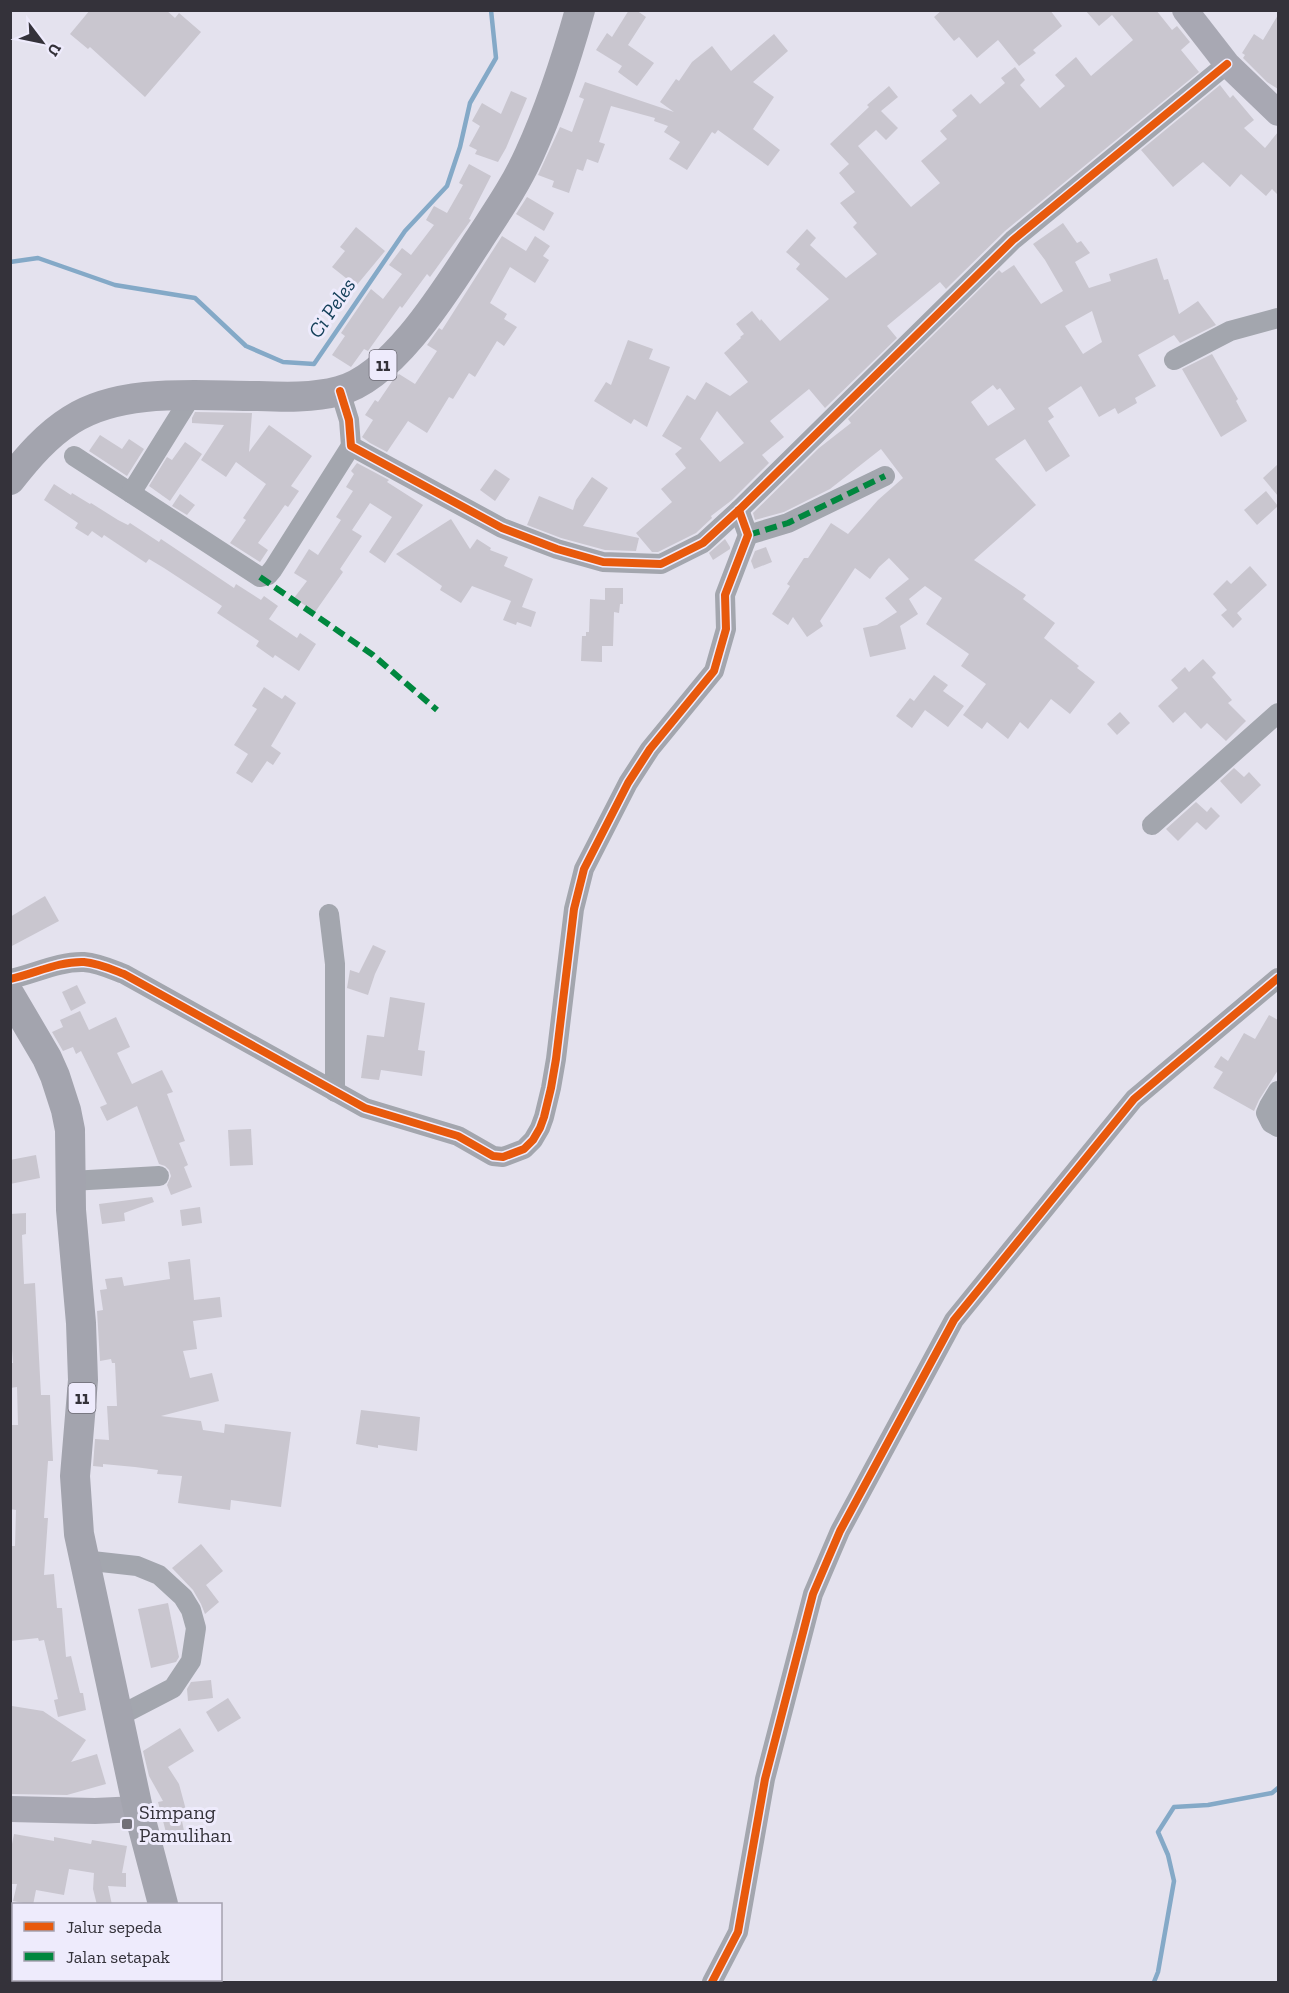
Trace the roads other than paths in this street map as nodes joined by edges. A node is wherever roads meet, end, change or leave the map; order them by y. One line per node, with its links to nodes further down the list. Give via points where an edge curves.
1 (580, 10): 7 (highway, 11, via 534,144 491,221 413,334 375,372)
2 (1185, 10): 3 (main road)
3 (1227, 64): 4 (main road); 14 (street, via 1013,240)
4 (1278, 113)
5 (1278, 318): 6 (street, via 1230,331)
6 (1174, 360)
7 (340, 391): 8 (highway, 11, via 289,397); 9 (street, via 349,420)
8 (192, 396): 12 (highway, 11, via 125,400 86,412 50,437); 13 (street)
9 (351, 446): 13 (street, via 273,569 260,577); 14 (street, via 502,528 603,562 661,564 703,543)
10 (74, 456): 13 (street)
11 (885, 477): 15 (street, via 788,523)
12 (10, 480)
13 (131, 494)
14 (739, 510): 15 (street)
15 (748, 535): 23 (street, via 724,595 726,629 714,671 627,783 584,869 574,909 556,1059 544,1118 533,1140 514,1154 493,1156 458,1136 380,1114)
16 (1278, 713): 17 (street)
17 (1152, 825)
18 (329, 914): 23 (street, via 335,964)
19 (1278, 978): 32 (street, via 1134,1099 954,1320 840,1532 813,1594 765,1779 738,1932)
20 (10, 979): 23 (street, via 70,963 100,965 124,974)
21 (10, 995): 26 (highway, 11, via 47,1058 60,1090 70,1130)
22 (1278, 1091): 24 (street, via 1266,1113)
23 (335, 1092)
24 (1278, 1127)
25 (159, 1176): 26 (street)
26 (71, 1181): 27 (highway, 11, via 83,1380 75,1499)
27 (83, 1560): 28 (highway, 11); 28 (street, via 136,1566 159,1575 183,1597 196,1628 191,1661 173,1688)
28 (119, 1716): 30 (highway, 11)
29 (10, 1809): 30 (main road)
30 (138, 1809): 31 (highway, 11)
31 (162, 1903)
32 (712, 1983)

